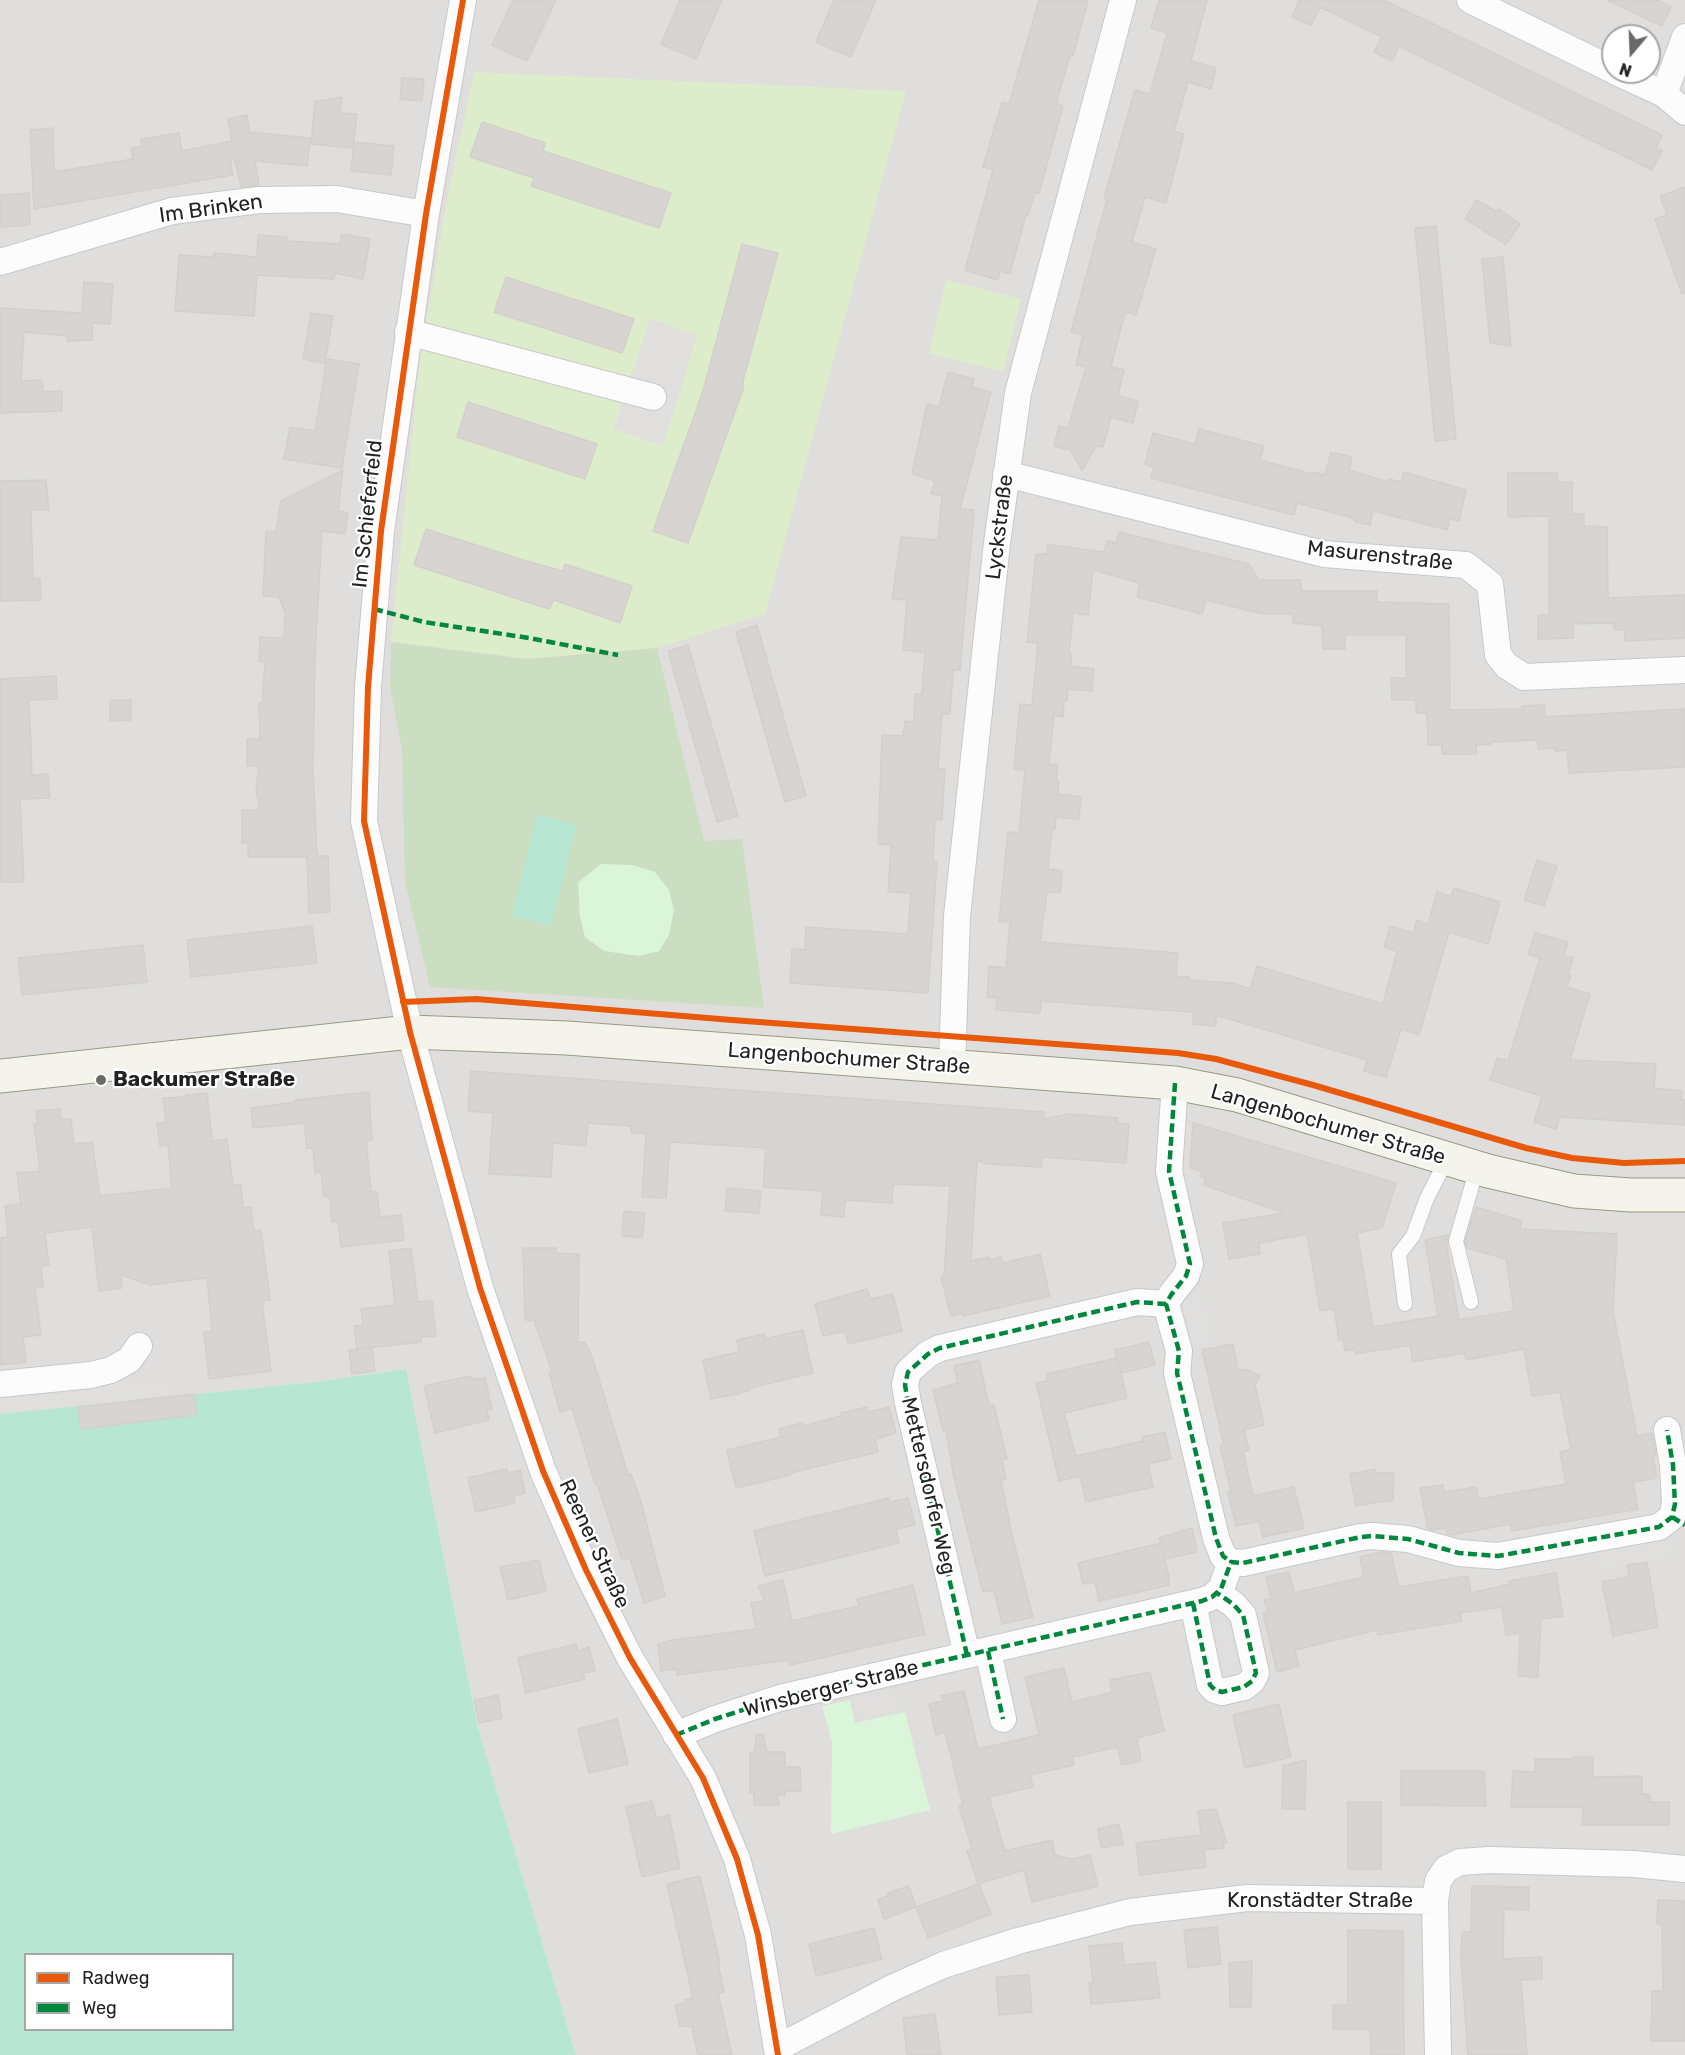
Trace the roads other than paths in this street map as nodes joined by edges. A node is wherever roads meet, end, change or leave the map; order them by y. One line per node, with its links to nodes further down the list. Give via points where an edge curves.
1 (463, 0): 9 (street, Im Schieferfeld)
2 (1123, 0): 13 (street, Lyckstraße, via 1018,393)
3 (1470, 0): 5 (street)
4 (1685, 37): 7 (street)
5 (1601, 64)
6 (1644, 84): 7 (street)
7 (1664, 93): 8 (street)
8 (1685, 112)
9 (426, 214): 10 (street, Im Brinken, via 337,199 260,200 172,211); 11 (street, Im Schieferfeld)
10 (0, 262)
11 (408, 332): 12 (street); 15 (street, Im Schieferfeld, via 381,531 368,687 364,821)
12 (653, 397)
13 (1006, 474): 14 (street, Masurenstraße, via 1324,554 1466,565 1490,584 1498,655 1524,677); 16 (street, Lyckstraße, via 957,916)
14 (1685, 670)
15 (410, 1032): 16 (street, Langenbochumer Straße, via 567,1038); 17 (street, Langenbochumer Straße); 34 (street, Reener Straße, via 480,1288 543,1471 630,1659)
16 (952, 1066): 18 (street, Langenbochumer Straße)
17 (0, 1076)
18 (1175, 1083): 19 (street, Langenbochumer Straße, via 1237,1095); 23 (street, via 1169,1171 1190,1264)
19 (1446, 1159): 20 (street, Langenbochumer Straße); 24 (lane, via 1413,1236 1400,1254)
20 (1477, 1168): 21 (street, Langenbochumer Straße, via 1575,1191); 22 (lane, via 1456,1241)
21 (1685, 1195)
22 (1471, 1302)
23 (1166, 1304): 29 (street, via 1179,1351 1177,1374 1215,1538 1223,1556); 32 (street, Mettersdorfer Weg, via 1137,1302 940,1348 908,1372 905,1385 911,1414)
24 (1405, 1304)
25 (139, 1346): 26 (street, via 129,1360 111,1370)
26 (0, 1384)
27 (1667, 1430): 28 (street)
28 (1678, 1521): 29 (street, via 1498,1556 1459,1553 1402,1538 1372,1536)
29 (1231, 1562): 30 (street)
30 (1217, 1593): 31 (street, Winsberger Straße); 31 (street, via 1243,1615 1256,1673 1244,1687 1222,1692 1212,1688)
31 (1193, 1603): 32 (street, Winsberger Straße)
32 (977, 1653): 33 (street); 34 (street, Winsberger Straße, via 780,1698)
33 (1003, 1719)
34 (676, 1735): 37 (street, Reener Straße, via 703,1778 737,1859 758,1935)
35 (1685, 1869): 36 (street, Kronstädter Straße, via 1634,1864 1460,1862 1446,1869 1438,1881)
36 (1434, 1901): 37 (street, Kronstädter Straße, via 1247,1898 1130,1912 943,1965 892,1988); 38 (street)
37 (778, 2051)
38 (1438, 2055)

